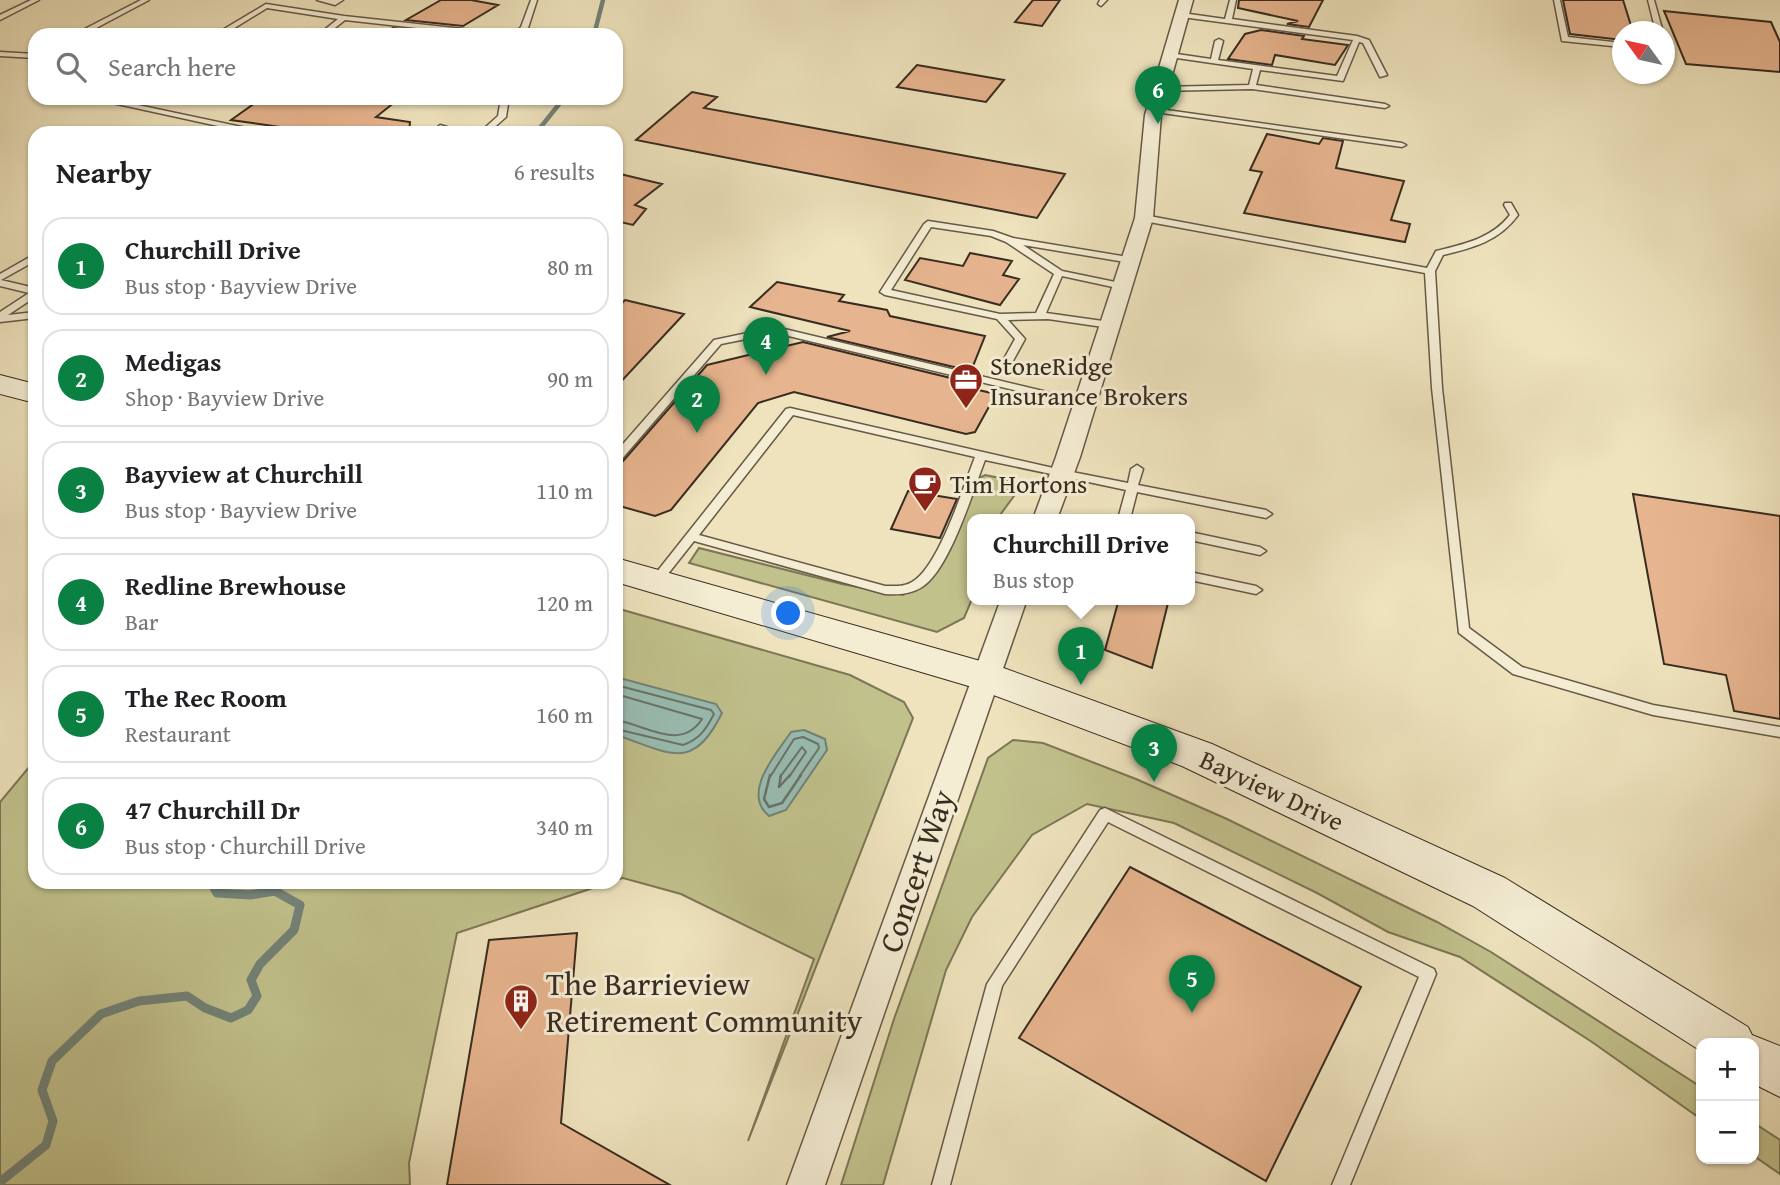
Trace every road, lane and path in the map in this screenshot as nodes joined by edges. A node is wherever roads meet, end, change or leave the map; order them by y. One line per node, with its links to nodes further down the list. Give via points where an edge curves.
1 (36, 0): 10 (lane)
2 (146, 0): 14 (lane)
3 (320, 0): 4 (lane)
4 (340, 0)
5 (534, 0): 18 (lane)
6 (1233, 0): 12 (lane)
7 (1557, 0): 21 (lane, via 1565,39)
8 (1651, 0): 13 (lane)
9 (1184, 8): 12 (lane); 23 (street)
10 (0, 18)
11 (344, 18): 15 (lane, via 262,4); 16 (lane); 17 (lane)
12 (1228, 21): 19 (lane)
13 (1657, 21)
14 (91, 28)
15 (228, 28)
16 (332, 28)
17 (436, 28)
18 (524, 28)
19 (1357, 38): 26 (lane, via 1340,79); 27 (lane, via 1366,42)
20 (1219, 41): 25 (lane)
21 (1612, 44)
22 (0, 54): 24 (lane)
23 (1170, 55): 25 (lane); 29 (street)
24 (28, 56)
25 (1214, 62): 26 (lane)
26 (1257, 68): 28 (lane)
27 (1383, 75)
28 (1252, 88): 29 (lane); 32 (lane)
29 (1161, 89): 33 (street)
30 (131, 105): 34 (lane)
31 (504, 105): 35 (lane, via 502,117)
32 (1385, 106)
33 (1155, 110): 36 (lane); 38 (street)
34 (229, 126)
35 (491, 126)
36 (1402, 145)
37 (1508, 205): 42 (lane, via 1514,215 1504,231 1440,253)
38 (1144, 218): 40 (street); 42 (lane)
39 (1009, 240): 40 (lane); 43 (lane); 50 (lane, via 928,224 885,292)
40 (1131, 260): 45 (street)
41 (28, 262): 44 (lane)
42 (1430, 271): 74 (lane, via 1437,388 1464,630 1518,671 1653,710)
43 (1059, 273): 45 (lane); 49 (lane)
44 (0, 281): 46 (lane)
45 (1122, 286): 52 (street)
46 (28, 290)
47 (28, 297): 51 (lane)
48 (28, 316): 51 (lane)
49 (1040, 316): 50 (lane); 52 (lane)
50 (1000, 317): 53 (lane, via 1020,339)
51 (0, 318)
52 (1110, 325): 56 (street)
53 (1005, 366)
54 (0, 384): 55 (street)
55 (28, 392)
56 (1085, 404): 57 (lane, via 776,330 718,342); 60 (street)
57 (623, 451)
58 (981, 455): 60 (lane); 65 (lane, via 790,411); 65 (lane, via 936,564 924,580 910,588 885,590)
59 (1137, 469): 61 (lane)
60 (1062, 474): 61 (lane); 62 (street)
61 (1132, 488): 63 (lane); 64 (lane)
62 (1047, 514)
63 (1125, 514)
64 (1266, 514)
65 (692, 537): 70 (lane)
66 (1195, 537): 67 (lane)
67 (1261, 551)
68 (623, 571): 70 (street, Bayview Drive)
69 (1195, 577): 71 (lane)
70 (656, 581): 73 (street, Bayview Drive)
71 (1256, 590)
72 (1012, 605): 73 (street, Concert Way)
73 (984, 676): 75 (street, Bayview Drive, via 1198,755 1489,892); 78 (street, Concert Way)
74 (1780, 732)
75 (1723, 1038)
76 (1759, 1060): 77 (street)
77 (1780, 1073)
78 (806, 1185)
79 (940, 1185): 80 (lane, via 995,984 1105,814 1428,974)
80 (1341, 1185)

